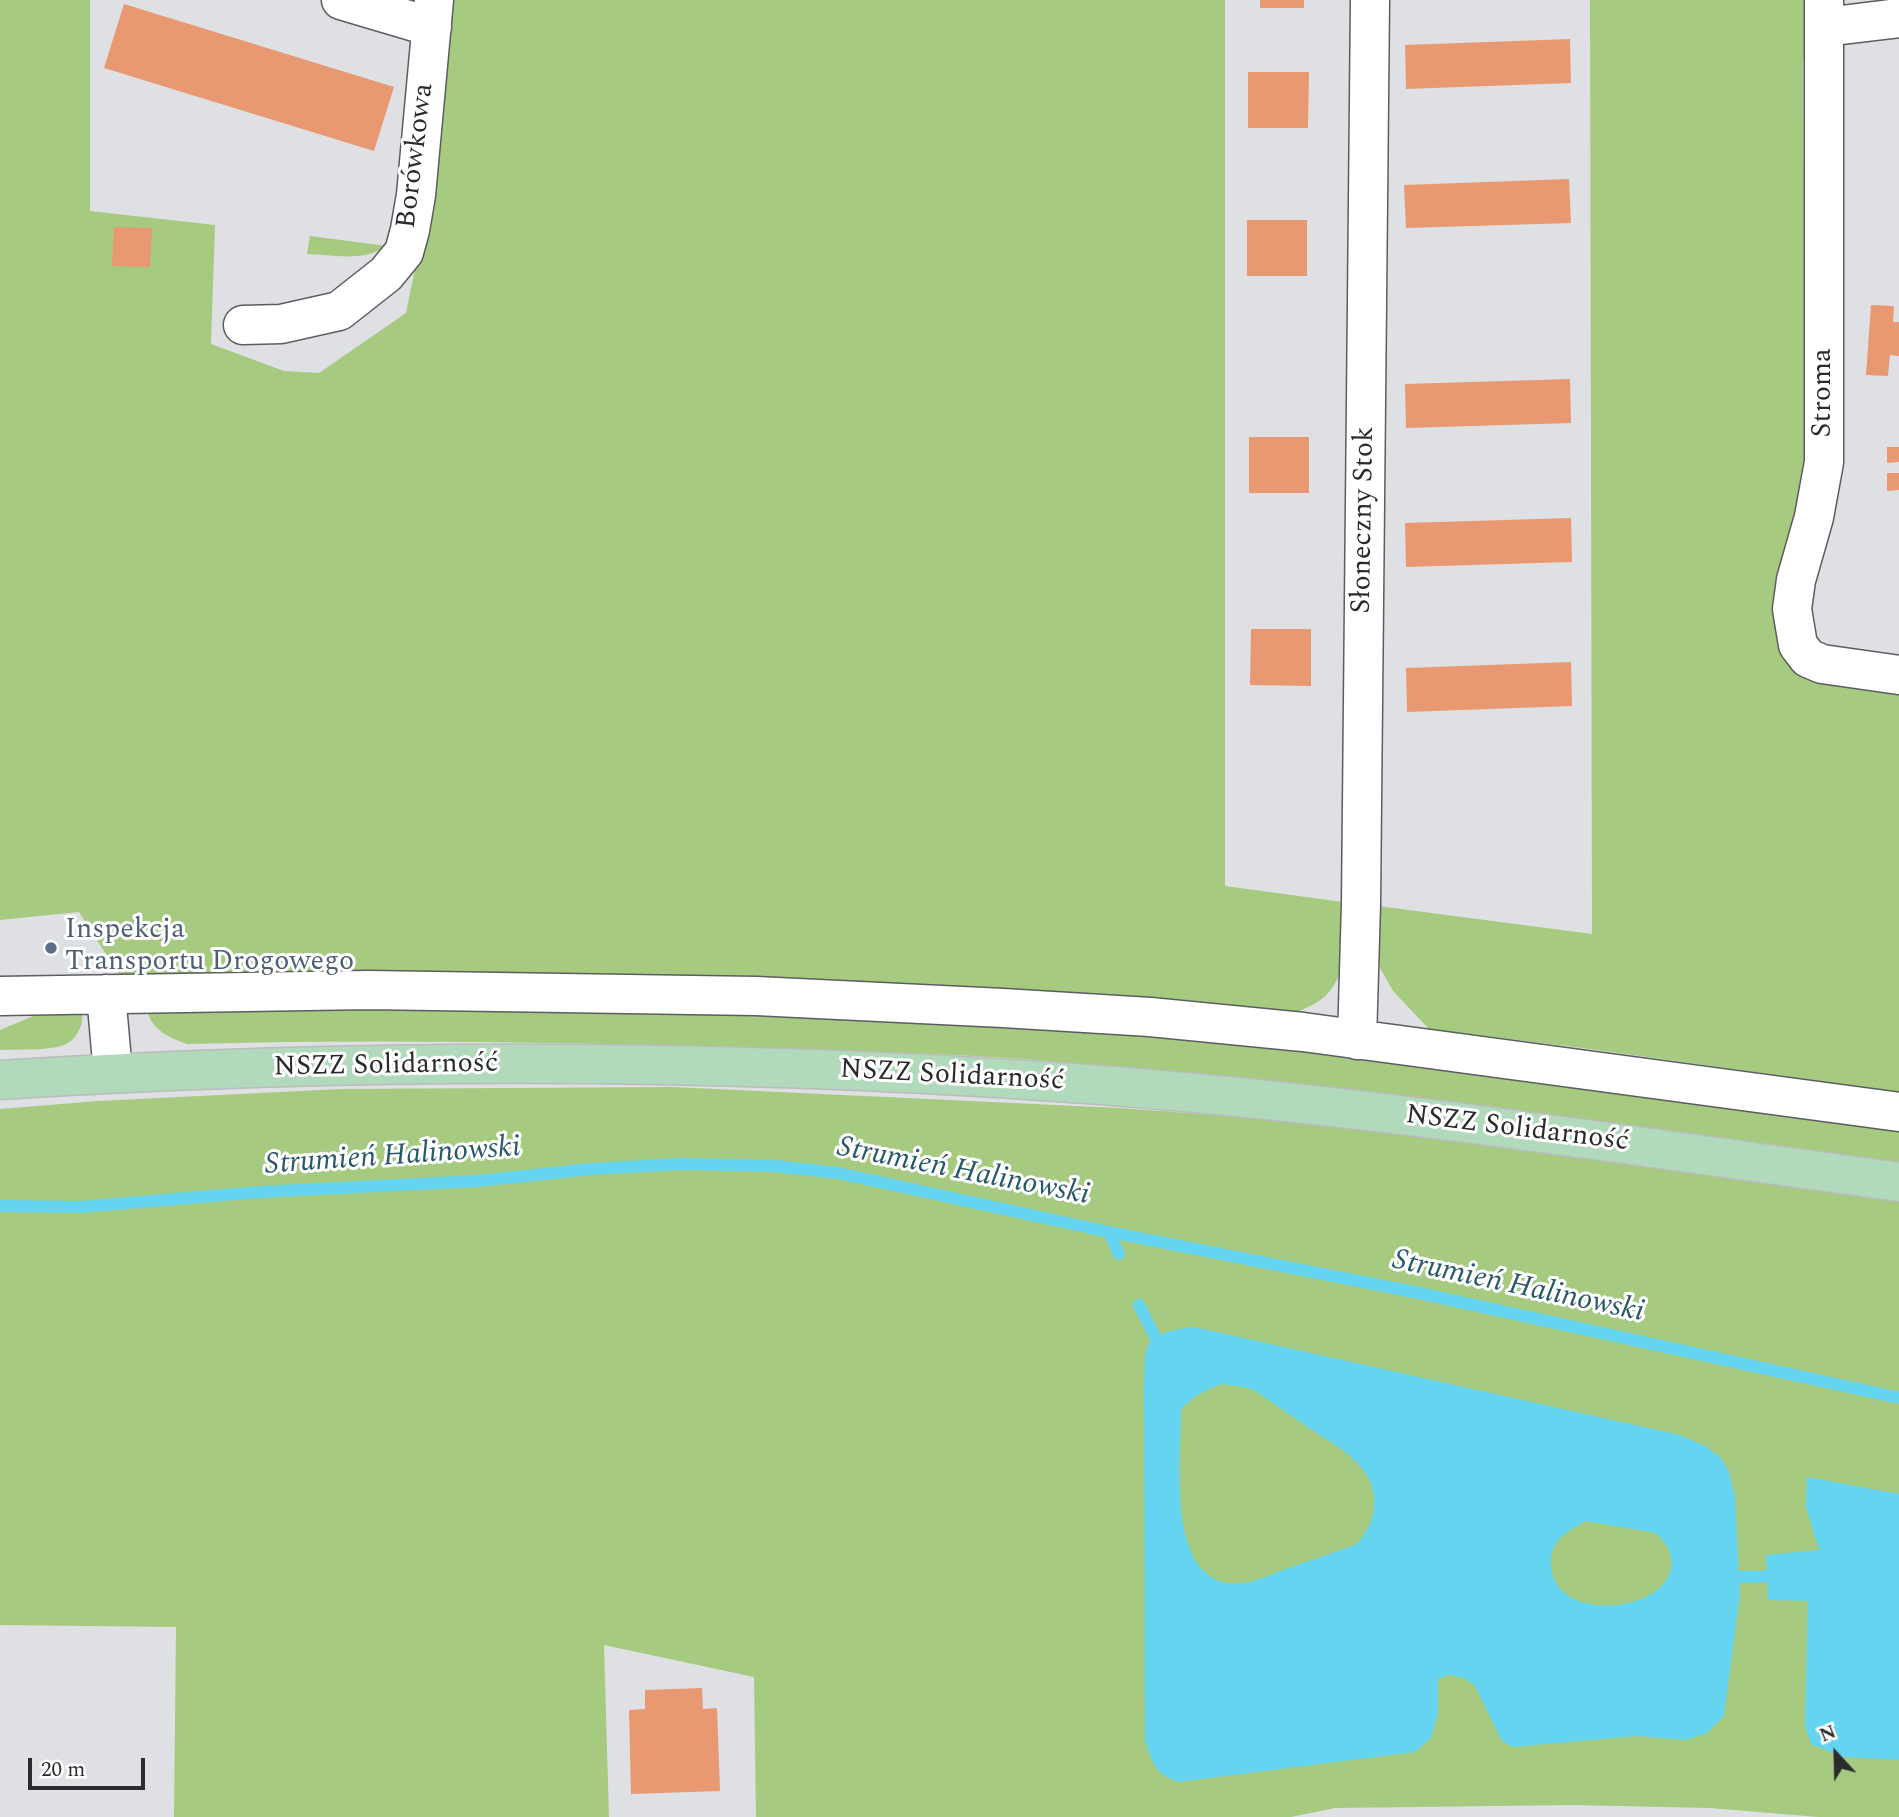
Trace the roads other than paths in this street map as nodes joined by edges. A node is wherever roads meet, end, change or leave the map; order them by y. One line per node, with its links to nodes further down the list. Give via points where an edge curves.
1 (341, 0): 3 (street)
2 (1370, 0): 10 (street, Słoneczny Stok)
3 (433, 13): 6 (street, Borówkowa, via 416,195 404,252 386,274 338,311 281,324)
4 (1824, 13): 5 (street, Stroma); 7 (street, Stroma, via 1825,462 1792,609 1798,645 1808,659)
5 (1899, 18)
6 (243, 325)
7 (1899, 675)
8 (106, 994): 9 (street); 10 (street, via 368,990 756,996 1150,1017); 11 (street)
9 (0, 996)
10 (1357, 1040): 13 (street)
11 (113, 1073): 12 (main road, NSZZ Solidarność); 14 (main road, NSZZ Solidarność, via 546,1065 974,1076 1282,1101)
12 (0, 1080)
13 (1899, 1112)
14 (1899, 1182)

